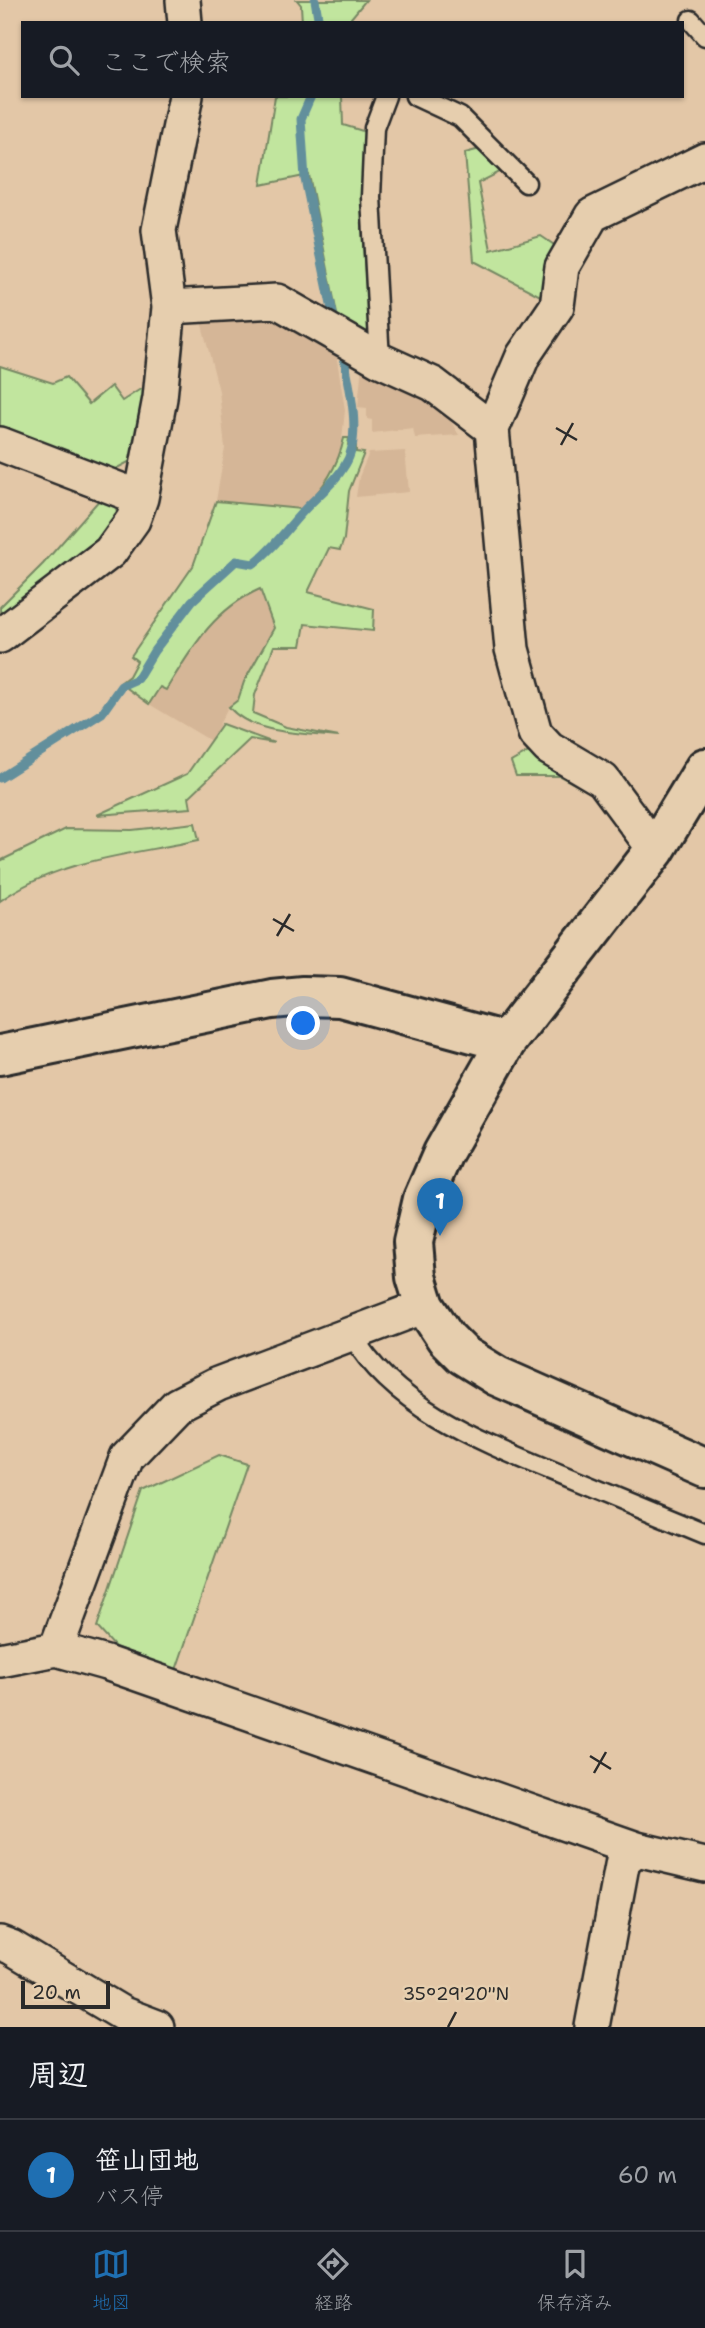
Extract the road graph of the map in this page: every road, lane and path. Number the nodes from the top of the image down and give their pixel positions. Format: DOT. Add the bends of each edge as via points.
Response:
graph roads {
  1 [pos="183,0"];
  2 [pos="691,20"];
  3 [pos="184,21"];
  4 [pos="705,36"];
  5 [pos="186,98"];
  6 [pos="385,98"];
  7 [pos="419,98"];
  8 [pos="705,160"];
  9 [pos="526,183"];
  10 [pos="169,307"];
  11 [pos="380,360"];
  12 [pos="492,429"];
  13 [pos="0,444"];
  14 [pos="141,498"];
  15 [pos="0,636"];
  16 [pos="705,768"];
  17 [pos="655,850"];
  18 [pos="506,1042"];
  19 [pos="0,1055"];
  20 [pos="425,1306"];
  21 [pos="352,1335"];
  22 [pos="705,1468"];
  23 [pos="705,1534"];
  24 [pos="56,1649"];
  25 [pos="0,1660"];
  26 [pos="637,1849"];
  27 [pos="705,1865"];
  28 [pos="0,1943"];
  29 [pos="157,2027"];
  30 [pos="592,2027"];
  1 -- 3 [label="street"];
  2 -- 4 [label="lane"];
  5 -- 10 [label="street" via="159,230"];
  6 -- 11 [label="lane" via="374,128 371,197"];
  7 -- 9 [label="lane" via="460,117"];
  8 -- 12 [label="street" via="592,215 562,267 558,306 523,356"];
  10 -- 11 [label="street" via="277,301"];
  10 -- 14 [label="street" via="160,398"];
  11 -- 12 [label="street" via="432,384"];
  12 -- 17 [label="street" via="512,649 535,733 549,748 603,780"];
  13 -- 14 [label="street"];
  14 -- 15 [label="street" via="133,520 110,552"];
  16 -- 17 [label="street"];
  17 -- 18 [label="street"];
  18 -- 19 [label="street" via="340,997 303,996"];
  18 -- 20 [label="street" via="470,1101 423,1199 413,1242 416,1277"];
  20 -- 21 [label="street"];
  20 -- 22 [label="street" via="446,1338 484,1369"];
  21 -- 23 [label="lane" via="363,1355 433,1413 491,1445"];
  21 -- 24 [label="street" via="218,1384 177,1405 127,1457"];
  24 -- 25 [label="street"];
  24 -- 26 [label="street"];
  26 -- 27 [label="street"];
  26 -- 30 [label="street" via="623,1860"];
  28 -- 29 [label="street" via="123,2014"];
}
